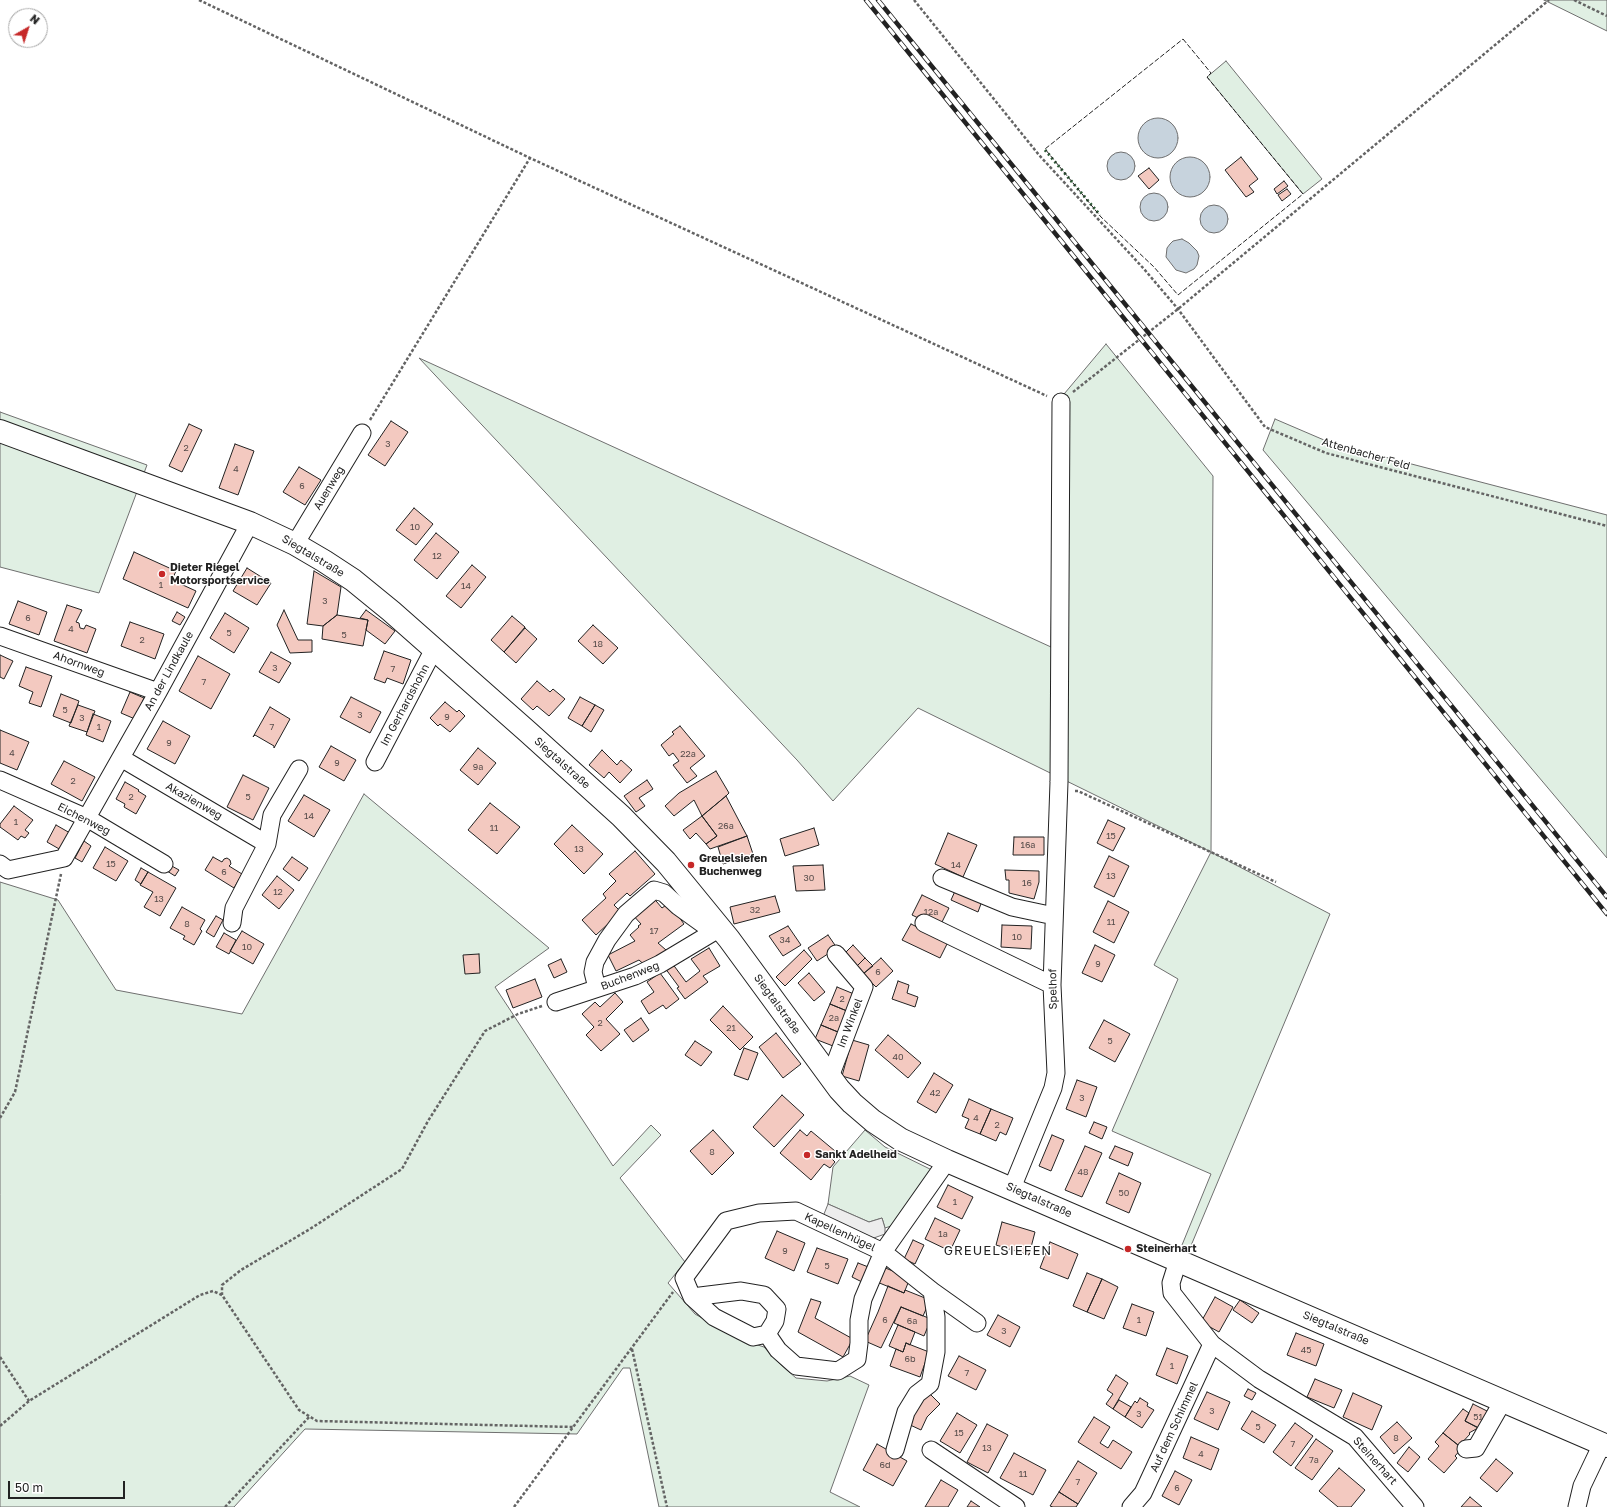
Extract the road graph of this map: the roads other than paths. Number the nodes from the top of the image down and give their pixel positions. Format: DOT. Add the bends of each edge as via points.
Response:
graph roads {
  1 [pos="1061,402"];
  2 [pos="0,431"];
  3 [pos="362,433"];
  4 [pos="250,522"];
  5 [pos="295,544"];
  6 [pos="0,636"];
  7 [pos="434,649"];
  8 [pos="158,692"];
  9 [pos="121,758"];
  10 [pos="374,762"];
  11 [pos="299,769"];
  12 [pos="0,780"];
  13 [pos="87,818"];
  14 [pos="267,844"];
  15 [pos="0,864"];
  16 [pos="164,864"];
  17 [pos="942,878"];
  18 [pos="1054,916"];
  19 [pos="232,923"];
  20 [pos="924,923"];
  21 [pos="717,930"];
  22 [pos="836,954"];
  23 [pos="1052,985"];
  24 [pos="597,988"];
  25 [pos="556,1002"];
  26 [pos="830,1077"];
  27 [pos="947,1161"];
  28 [pos="1012,1188"];
  29 [pos="883,1252"];
  30 [pos="1178,1261"];
  31 [pos="932,1291"];
  32 [pos="692,1297"];
  33 [pos="977,1323"];
  34 [pos="767,1334"];
  35 [pos="1212,1344"];
  36 [pos="1503,1401"];
  37 [pos="1605,1445"];
  38 [pos="1466,1449"];
  39 [pos="895,1450"];
  40 [pos="931,1450"];
  41 [pos="1412,1506"];
  42 [pos="1016,1507"];
  43 [pos="1131,1507"];
  44 [pos="1577,1507"];
  1 -- 18 [label="street, Spelhof" via="1059,787"];
  2 -- 4 [label="main road, Siegtalstraße"];
  3 -- 5 [label="street, Auenweg"];
  4 -- 5 [label="main road, Siegtalstraße"];
  4 -- 8 [label="street, An der Lindkaule"];
  5 -- 7 [label="main road, Siegtalstraße" via="353,580"];
  6 -- 8 [label="street, Ahornweg"];
  7 -- 10 [label="street, Im Gerhardshohn"];
  7 -- 21 [label="main road, Siegtalstraße" via="621,816 666,862"];
  8 -- 9 [label="street, An der Lindkaule"];
  9 -- 13 [label="street, An der Lindkaule"];
  9 -- 14 [label="street, Akazienweg"];
  11 -- 14 [label="street" via="272,815"];
  12 -- 13 [label="street, Eichenweg"];
  13 -- 15 [label="street, An der Lindkaule" via="64,858 8,870"];
  13 -- 16 [label="street, Eichenweg"];
  14 -- 19 [label="street" via="234,908"];
  17 -- 18 [label="street" via="1012,907"];
  18 -- 23 [label="street, Spelhof"];
  20 -- 23 [label="street"];
  21 -- 24 [label="street, Buchenweg" via="660,964 635,976"];
  21 -- 24 [label="street" via="678,906 664,893 654,890 626,914 607,940 595,962 593,972"];
  21 -- 26 [label="main road, Siegtalstraße"];
  22 -- 26 [label="street, Im Winkel" via="864,987"];
  23 -- 28 [label="street, Spelhof" via="1056,1073 1053,1088"];
  24 -- 25 [label="street, Buchenweg"];
  26 -- 27 [label="main road, Siegtalstraße" via="852,1103 873,1121 900,1139"];
  27 -- 28 [label="main road, Siegtalstraße"];
  27 -- 29 [label="street, Kapellenhügel"];
  28 -- 30 [label="main road, Siegtalstraße"];
  29 -- 31 [label="street, Kapellenhügel"];
  29 -- 32 [label="street, Kapellenhügel" via="796,1211 759,1213 726,1221 684,1278"];
  29 -- 34 [label="street" via="862,1299 857,1359 838,1371 796,1366 778,1350"];
  30 -- 35 [label="street, Steinerhart" via="1171,1283 1172,1293"];
  30 -- 36 [label="main road, Siegtalstraße"];
  31 -- 33 [label="street, Kapellenhügel"];
  31 -- 39 [label="street" via="936,1317 936,1352 930,1384 917,1394 906,1412"];
  32 -- 34 [label="street" via="714,1317 753,1337"];
  32 -- 34 [label="street" via="741,1291 764,1294 777,1309 775,1321"];
  35 -- 41 [label="street, Steinerhart" via="1259,1379 1355,1437"];
  35 -- 43 [label="street, Auf dem Schimmel" via="1143,1493"];
  36 -- 37 [label="main road, Siegtalstraße"];
  36 -- 38 [label="street" via="1476,1448"];
  37 -- 44 [label="street" via="1582,1486"];
  40 -- 42 [label="street"];
}
